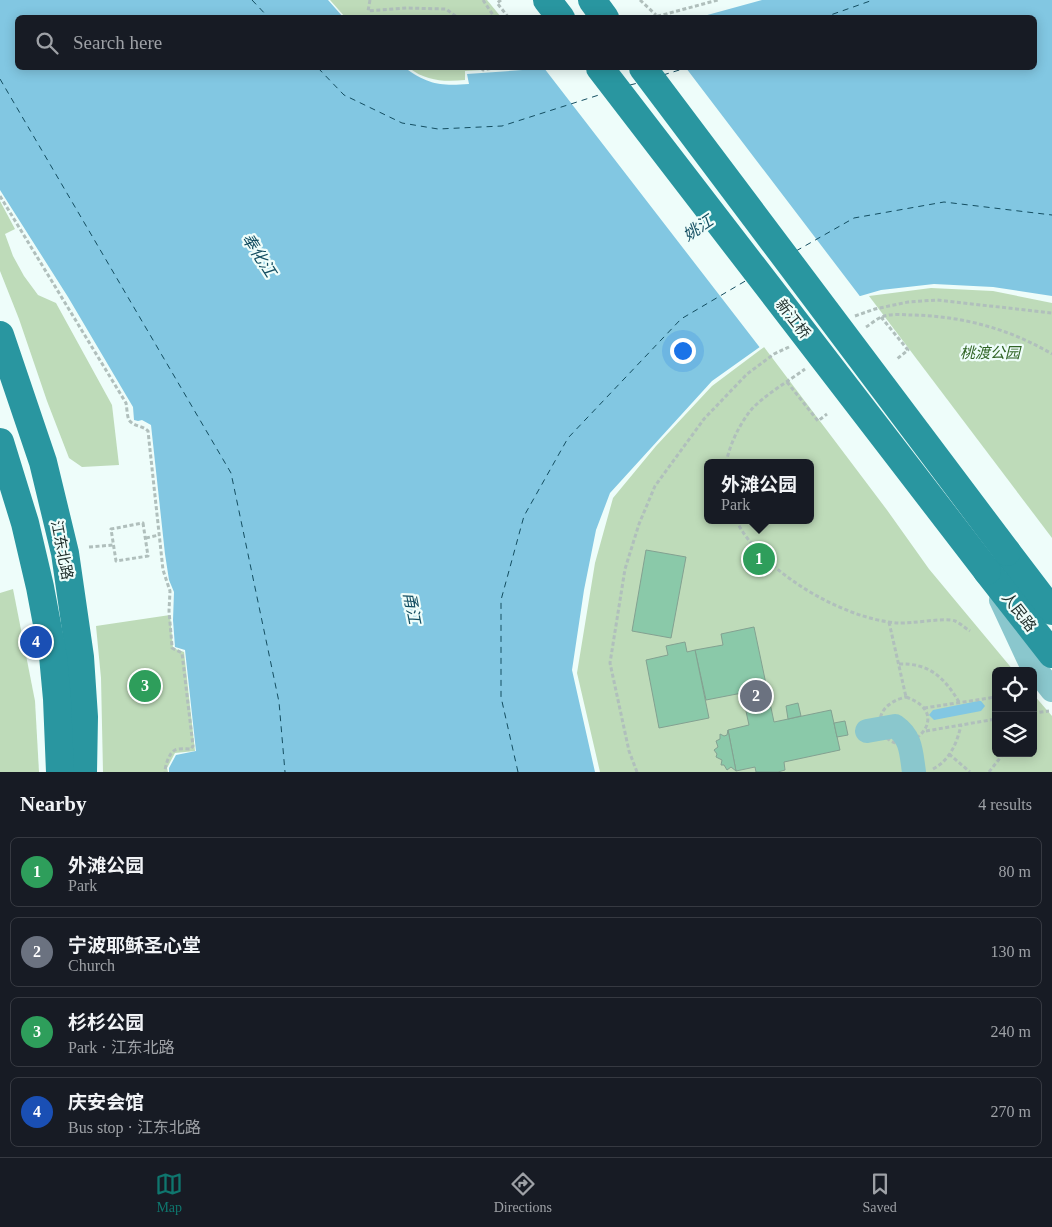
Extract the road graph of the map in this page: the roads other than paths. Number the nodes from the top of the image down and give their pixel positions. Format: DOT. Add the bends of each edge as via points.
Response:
graph roads {
  1 [pos="548,0"];
  2 [pos="560,15"];
  3 [pos="602,70"];
  4 [pos="644,70"];
  5 [pos="0,335"];
  6 [pos="0,442"];
  7 [pos="1010,555"];
  8 [pos="988,573"];
  9 [pos="1052,591"];
  10 [pos="1052,611"];
  11 [pos="1052,654"];
  12 [pos="1051,700"];
  13 [pos="867,730"];
  14 [pos="60,772"];
  15 [pos="83,772"];
  16 [pos="914,772"];
  1 -- 2 [label="main road"];
  3 -- 8 [label="main road, 新江桥, bridge"];
  4 -- 7 [label="main road, 新江桥, bridge"];
  5 -- 15 [label="main road, 江东北路" via="43,462 65,553 80,657"];
  6 -- 14 [label="main road, 江东北路" via="25,523 53,656"];
  7 -- 9 [label="street"];
  7 -- 10 [label="main road, 人民路"];
  8 -- 11 [label="main road, 人民路"];
  8 -- 12 [label="street"];
  13 -- 16 [label="street" via="895,726 904,732"];
}
